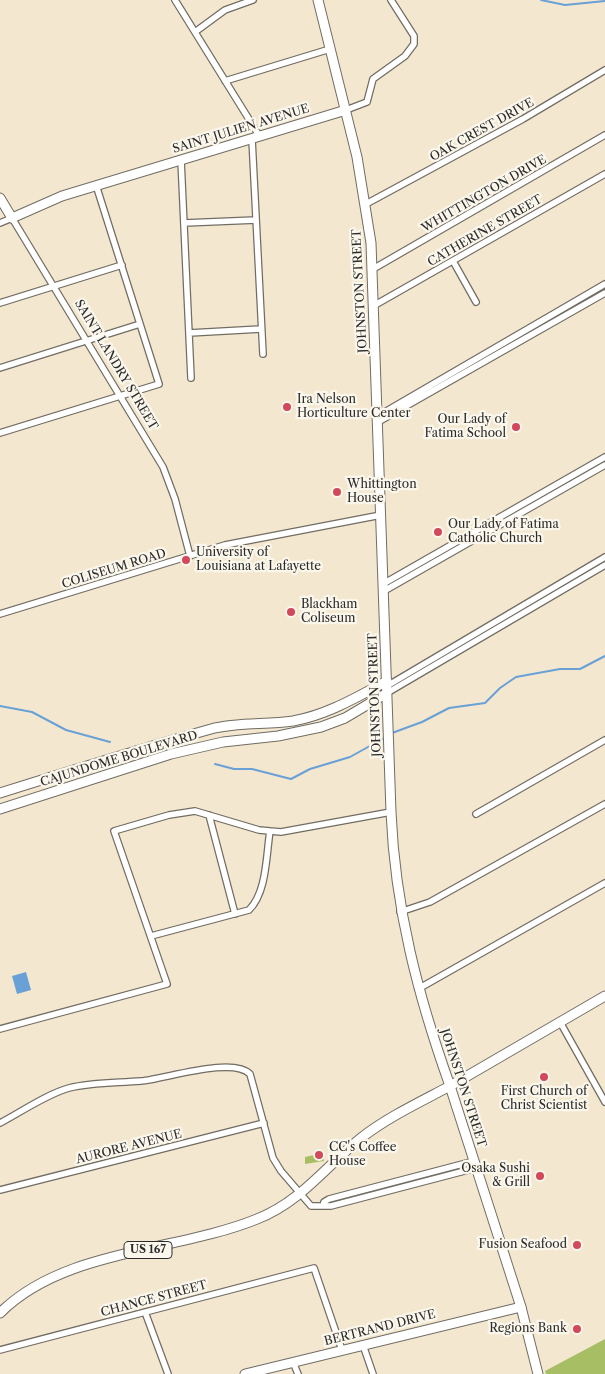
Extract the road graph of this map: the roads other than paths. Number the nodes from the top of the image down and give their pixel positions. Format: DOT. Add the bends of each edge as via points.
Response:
graph roads {
  1 [pos="175,0"];
  2 [pos="253,0"];
  3 [pos="318,0"];
  4 [pos="391,0"];
  5 [pos="195,32"];
  6 [pos="330,49"];
  7 [pos="605,70"];
  8 [pos="225,81"];
  9 [pos="346,110"];
  10 [pos="605,135"];
  11 [pos="256,138"];
  12 [pos="181,160"];
  13 [pos="605,174"];
  14 [pos="96,185"];
  15 [pos="0,198"];
  16 [pos="366,204"];
  17 [pos="12,218"];
  18 [pos="256,220"];
  19 [pos="0,223"];
  20 [pos="184,223"];
  21 [pos="453,261"];
  22 [pos="122,265"];
  23 [pos="373,269"];
  24 [pos="603,285"];
  25 [pos="53,286"];
  26 [pos="605,293"];
  27 [pos="476,302"];
  28 [pos="0,303"];
  29 [pos="375,306"];
  30 [pos="140,324"];
  31 [pos="261,329"];
  32 [pos="526,330"];
  33 [pos="189,333"];
  34 [pos="530,336"];
  35 [pos="86,341"];
  36 [pos="263,354"];
  37 [pos="0,368"];
  38 [pos="452,373"];
  39 [pos="191,378"];
  40 [pos="455,379"];
  41 [pos="120,396"];
  42 [pos="378,419"];
  43 [pos="0,433"];
  44 [pos="605,457"];
  45 [pos="605,465"];
  46 [pos="381,514"];
  47 [pos="190,556"];
  48 [pos="605,557"];
  49 [pos="605,565"];
  50 [pos="383,588"];
  51 [pos="0,614"];
  52 [pos="387,686"];
  53 [pos="184,737"];
  54 [pos="605,740"];
  55 [pos="187,750"];
  56 [pos="26,785"];
  57 [pos="0,793"];
  58 [pos="31,799"];
  59 [pos="605,804"];
  60 [pos="0,809"];
  61 [pos="391,812"];
  62 [pos="476,814"];
  63 [pos="209,815"];
  64 [pos="270,831"];
  65 [pos="605,883"];
  66 [pos="400,912"];
  67 [pos="235,914"];
  68 [pos="151,936"];
  69 [pos="418,989"];
  70 [pos="605,996"];
  71 [pos="560,1022"];
  72 [pos="0,1029"];
  73 [pos="450,1086"];
  74 [pos="605,1102"];
  75 [pos="0,1123"];
  76 [pos="264,1123"];
  77 [pos="475,1165"];
  78 [pos="374,1187"];
  79 [pos="0,1190"];
  80 [pos="376,1194"];
  81 [pos="300,1195"];
  82 [pos="323,1206"];
  83 [pos="520,1307"];
  84 [pos="145,1312"];
  85 [pos="0,1314"];
  86 [pos="362,1345"];
  87 [pos="0,1350"];
  88 [pos="342,1350"];
  89 [pos="293,1362"];
  90 [pos="168,1374"];
  91 [pos="245,1374"];
  92 [pos="298,1374"];
  93 [pos="373,1374"];
  94 [pos="538,1374"];
  1 -- 5 [label="street"];
  2 -- 5 [label="street" via="225,10"];
  3 -- 6 [label="main road, JOHNSTON STREET"];
  4 -- 9 [label="street, SAINT JULIEN AVENUE" via="414,36 414,44 405,56 373,79 367,102"];
  5 -- 8 [label="street"];
  6 -- 8 [label="street"];
  6 -- 9 [label="main road, JOHNSTON STREET"];
  7 -- 16 [label="street, OAK CREST DRIVE" via="515,124"];
  8 -- 11 [label="street"];
  9 -- 11 [label="main road, SAINT JULIEN AVENUE"];
  9 -- 16 [label="main road, JOHNSTON STREET"];
  10 -- 23 [label="street, WHITTINGTON DRIVE"];
  11 -- 12 [label="main road, SAINT JULIEN AVENUE"];
  11 -- 18 [label="street"];
  12 -- 14 [label="main road, SAINT JULIEN AVENUE"];
  12 -- 20 [label="street"];
  13 -- 21 [label="street, CATHERINE STREET"];
  14 -- 17 [label="main road, SAINT JULIEN AVENUE"];
  14 -- 22 [label="street"];
  15 -- 17 [label="main road, SAINT LANDRY STREET"];
  16 -- 23 [label="main road, JOHNSTON STREET"];
  17 -- 19 [label="street, SAINT JULIEN AVENUE"];
  17 -- 25 [label="street, SAINT LANDRY STREET"];
  18 -- 20 [label="street"];
  18 -- 31 [label="street"];
  20 -- 33 [label="street"];
  21 -- 27 [label="street"];
  21 -- 29 [label="street, CATHERINE STREET"];
  22 -- 25 [label="street"];
  22 -- 30 [label="street"];
  23 -- 29 [label="main road, JOHNSTON STREET"];
  24 -- 26 [label="street"];
  24 -- 32 [label="street"];
  25 -- 28 [label="street"];
  25 -- 35 [label="street, SAINT LANDRY STREET"];
  26 -- 34 [label="street"];
  29 -- 42 [label="main road, JOHNSTON STREET"];
  30 -- 35 [label="street"];
  30 -- 41 [label="street" via="159,384"];
  31 -- 33 [label="street"];
  31 -- 36 [label="street"];
  32 -- 34 [label="street"];
  32 -- 38 [label="street"];
  33 -- 39 [label="street"];
  34 -- 40 [label="street"];
  35 -- 37 [label="street"];
  35 -- 41 [label="street, SAINT LANDRY STREET"];
  38 -- 40 [label="street"];
  38 -- 42 [label="street"];
  40 -- 42 [label="street"];
  41 -- 43 [label="street"];
  41 -- 47 [label="street, SAINT LANDRY STREET" via="163,467"];
  42 -- 46 [label="main road, JOHNSTON STREET"];
  44 -- 50 [label="street"];
  45 -- 50 [label="street"];
  46 -- 47 [label="street, COLISEUM ROAD" via="246,540"];
  46 -- 50 [label="main road, JOHNSTON STREET"];
  47 -- 51 [label="street, COLISEUM ROAD"];
  48 -- 52 [label="street"];
  49 -- 52 [label="street"];
  50 -- 52 [label="main road, JOHNSTON STREET"];
  52 -- 53 [label="main road, CAJUNDOME BOULEVARD" via="312,716 285,722 236,724"];
  52 -- 55 [label="main road, CAJUNDOME BOULEVARD" via="345,718 315,729"];
  52 -- 61 [label="main road, JOHNSTON STREET"];
  53 -- 55 [label="main road"];
  53 -- 56 [label="main road, CAJUNDOME BOULEVARD"];
  54 -- 62 [label="street"];
  55 -- 58 [label="main road, CAJUNDOME BOULEVARD"];
  56 -- 57 [label="main road, CAJUNDOME BOULEVARD"];
  56 -- 58 [label="main road"];
  58 -- 60 [label="main road, CAJUNDOME BOULEVARD"];
  59 -- 66 [label="street" via="430,902"];
  61 -- 64 [label="street" via="293,831"];
  61 -- 66 [label="main road, JOHNSTON STREET"];
  63 -- 64 [label="street"];
  63 -- 67 [label="street"];
  63 -- 68 [label="street" via="186,812 114,831"];
  64 -- 67 [label="street" via="261,890 249,910"];
  65 -- 69 [label="street"];
  66 -- 69 [label="main road, JOHNSTON STREET"];
  67 -- 68 [label="street"];
  68 -- 72 [label="street" via="167,984"];
  69 -- 73 [label="main road, JOHNSTON STREET"];
  70 -- 71 [label="main road"];
  71 -- 73 [label="main road"];
  71 -- 74 [label="street"];
  73 -- 77 [label="main road, JOHNSTON STREET"];
  73 -- 81 [label="main road, US 167" via="362,1138"];
  75 -- 76 [label="street" via="68,1088 143,1081 210,1068 246,1070 250,1074"];
  76 -- 79 [label="street, AURORE AVENUE"];
  76 -- 81 [label="street" via="275,1163"];
  77 -- 78 [label="street"];
  77 -- 80 [label="street"];
  77 -- 83 [label="main road, JOHNSTON STREET"];
  78 -- 80 [label="street"];
  78 -- 82 [label="street" via="329,1199"];
  80 -- 82 [label="street"];
  81 -- 82 [label="street" via="311,1206"];
  81 -- 85 [label="main road, US 167" via="267,1215 240,1226 59,1275 33,1287"];
  83 -- 86 [label="main road, BERTRAND DRIVE"];
  83 -- 94 [label="main road, JOHNSTON STREET"];
  84 -- 87 [label="street, CHANCE STREET"];
  84 -- 88 [label="street, CHANCE STREET" via="314,1268"];
  84 -- 90 [label="street"];
  86 -- 88 [label="main road, BERTRAND DRIVE"];
  86 -- 93 [label="street"];
  88 -- 89 [label="main road, BERTRAND DRIVE"];
  89 -- 91 [label="main road, BERTRAND DRIVE"];
  89 -- 92 [label="street"];
}
